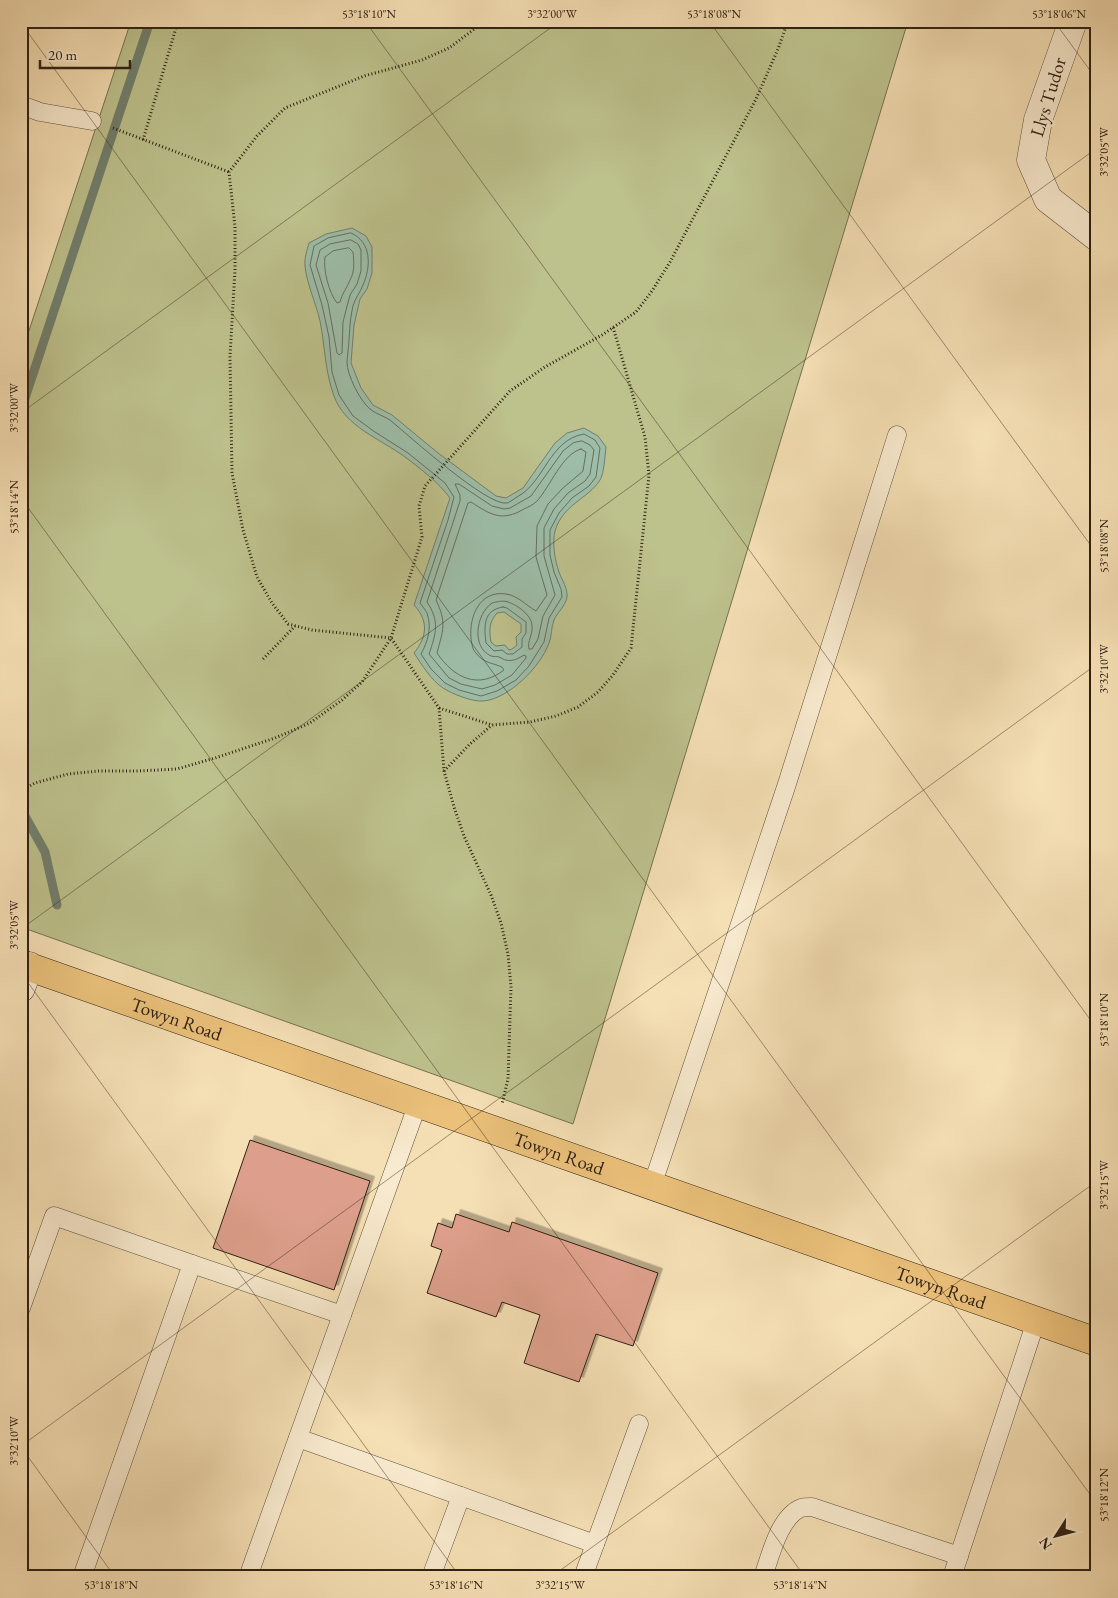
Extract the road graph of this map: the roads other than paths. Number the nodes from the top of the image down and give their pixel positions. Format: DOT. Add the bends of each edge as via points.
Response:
graph roads {
  1 [pos="1073,21"];
  2 [pos="21,105"];
  3 [pos="92,121"];
  4 [pos="1097,236"];
  5 [pos="897,435"];
  6 [pos="24,973"];
  7 [pos="418,1103"];
  8 [pos="652,1186"];
  9 [pos="192,1264"];
  10 [pos="21,1308"];
  11 [pos="342,1315"];
  12 [pos="1036,1321"];
  13 [pos="1097,1342"];
  14 [pos="639,1424"];
  15 [pos="298,1438"];
  16 [pos="461,1496"];
  17 [pos="595,1544"];
  18 [pos="959,1556"];
  19 [pos="82,1577"];
  20 [pos="248,1577"];
  21 [pos="431,1577"];
  22 [pos="583,1577"];
  23 [pos="763,1577"];
  24 [pos="952,1577"];
  1 -- 4 [label="street, Llys Tudor" via="1038,120 1031,160 1048,199"];
  2 -- 3 [label="lane" via="40,112"];
  5 -- 8 [label="lane" via="786,787"];
  6 -- 7 [label="main road, Towyn Road"];
  7 -- 8 [label="main road, Towyn Road"];
  7 -- 11 [label="lane"];
  8 -- 12 [label="main road, Towyn Road"];
  9 -- 10 [label="lane" via="54,1216"];
  9 -- 11 [label="lane"];
  9 -- 19 [label="lane"];
  11 -- 15 [label="lane"];
  12 -- 13 [label="main road, Towyn Road"];
  12 -- 18 [label="lane"];
  14 -- 17 [label="lane"];
  15 -- 16 [label="lane"];
  15 -- 20 [label="lane"];
  16 -- 17 [label="lane"];
  16 -- 21 [label="lane"];
  17 -- 22 [label="lane"];
  18 -- 23 [label="lane" via="812,1507 800,1508 779,1531"];
  18 -- 24 [label="lane"];
}
